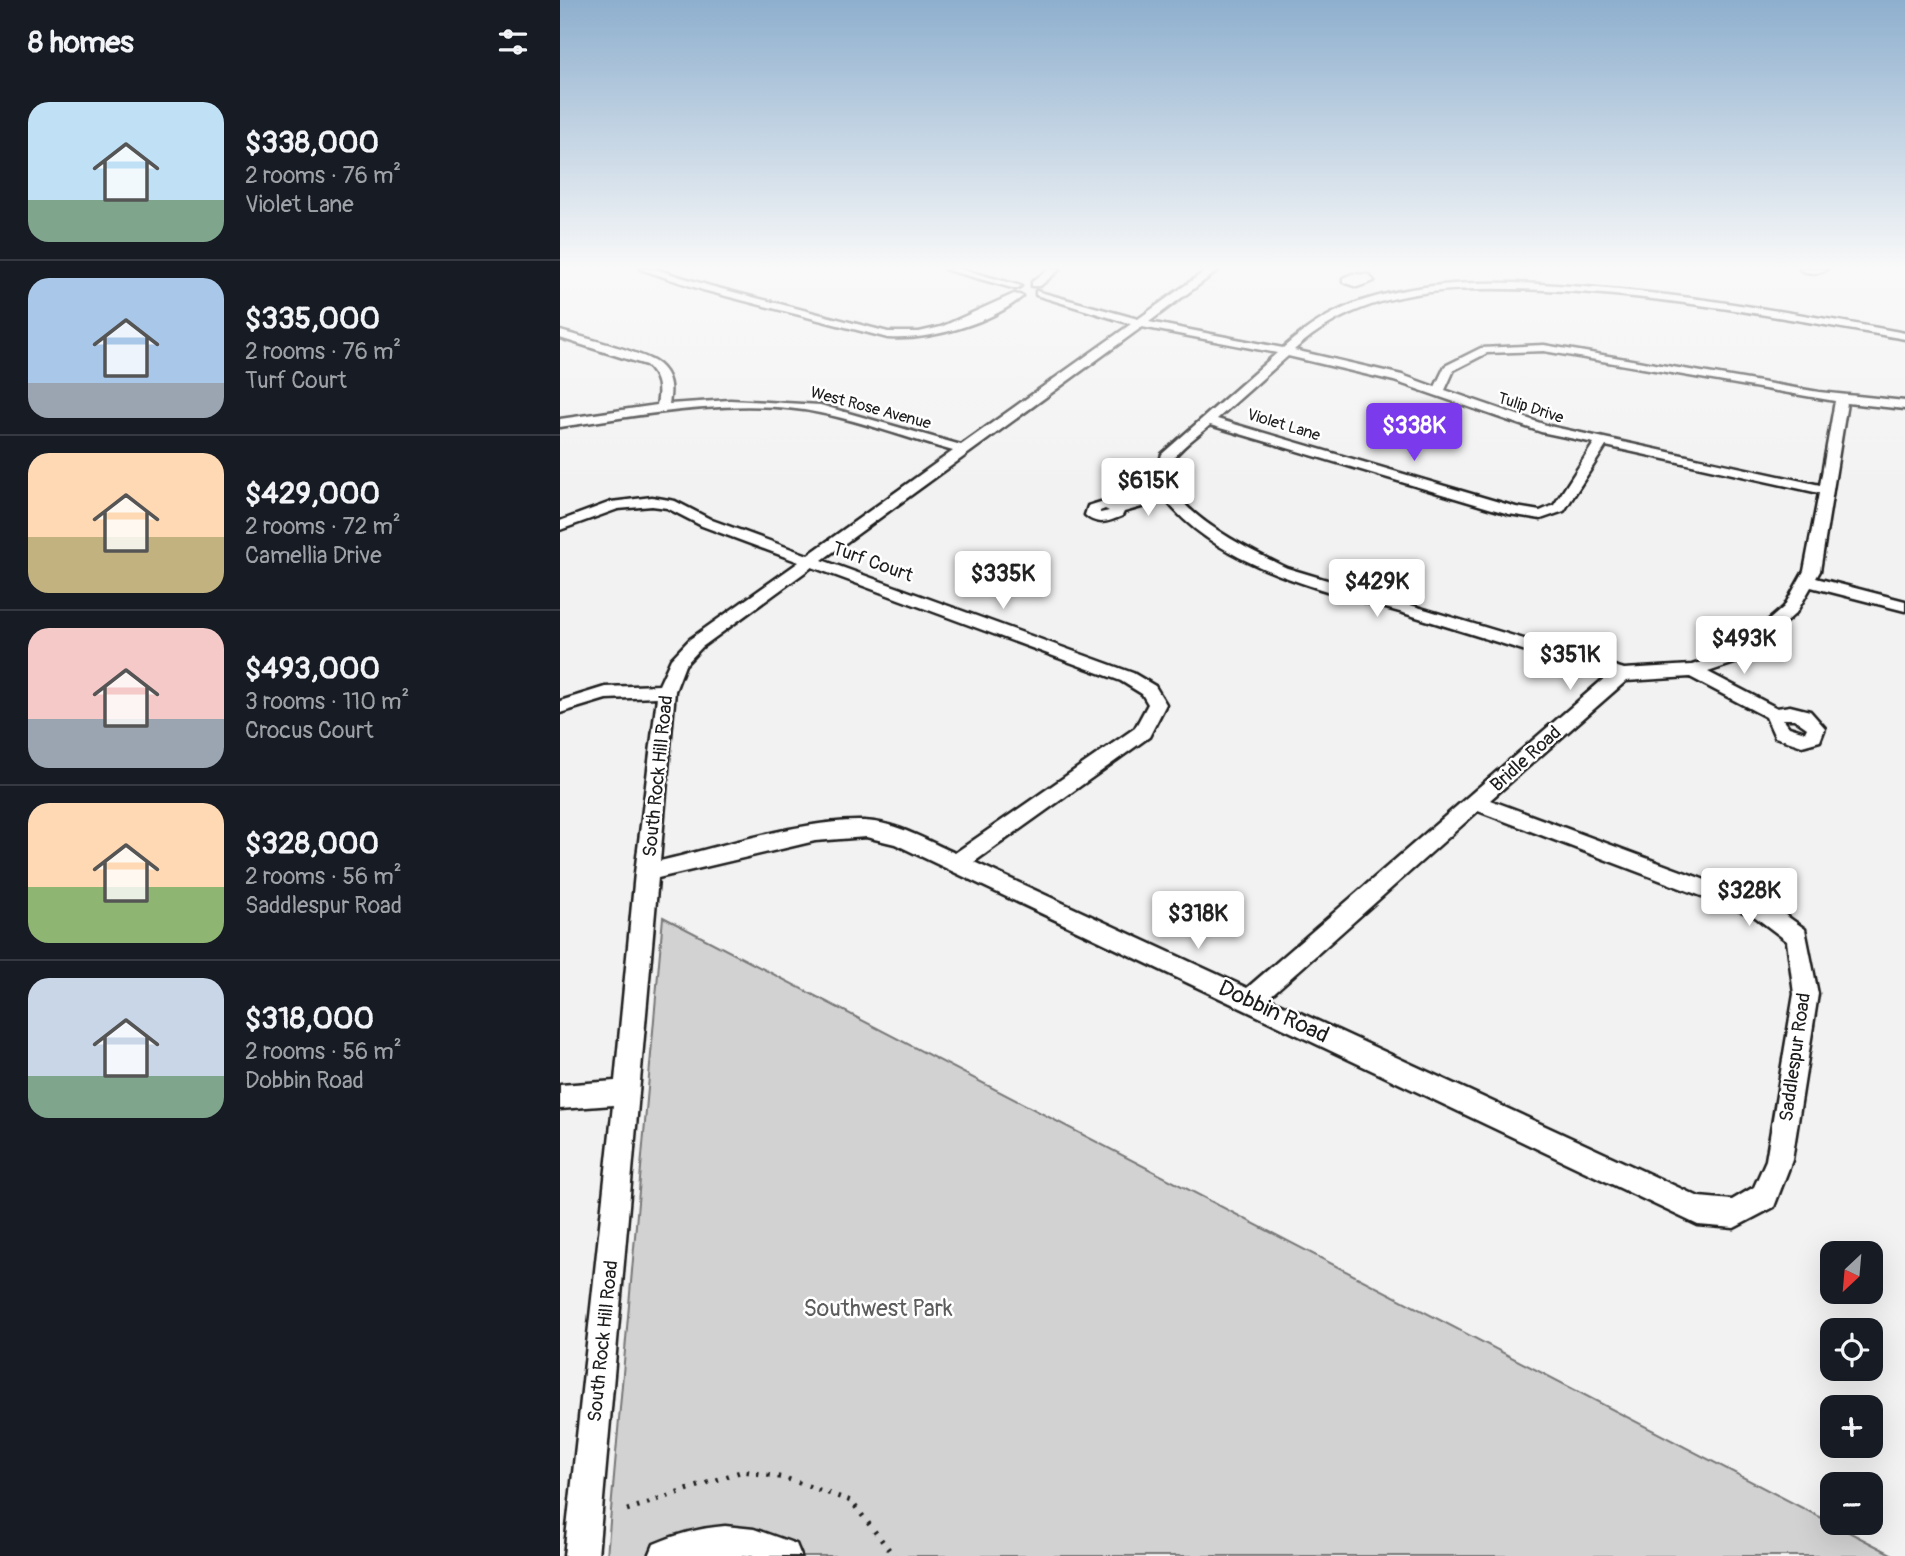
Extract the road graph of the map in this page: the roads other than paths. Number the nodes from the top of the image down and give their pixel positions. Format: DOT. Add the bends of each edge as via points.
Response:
graph roads {
  1 [pos="584,342"];
  2 [pos="896,342"];
  3 [pos="926,342"];
  4 [pos="1113,342"];
  5 [pos="1230,342"];
  6 [pos="1296,342"];
  7 [pos="1283,351"];
  8 [pos="1438,392"];
  9 [pos="1842,400"];
  10 [pos="1905,405"];
  11 [pos="662,408"];
  12 [pos="1207,420"];
  13 [pos="560,423"];
  14 [pos="1601,443"];
  15 [pos="963,450"];
  16 [pos="1826,490"];
  17 [pos="1169,495"];
  18 [pos="1117,509"];
  19 [pos="560,526"];
  20 [pos="808,559"];
  21 [pos="1807,581"];
  22 [pos="1905,606"];
  23 [pos="1693,671"];
  24 [pos="1623,675"];
  25 [pos="666,691"];
  26 [pos="560,706"];
  27 [pos="1776,715"];
  28 [pos="1476,802"];
  29 [pos="957,863"];
  30 [pos="646,873"];
  31 [pos="1250,1000"];
  32 [pos="627,1092"];
  33 [pos="560,1097"];
  34 [pos="1734,1214"];
  35 [pos="581,1556"];
  36 [pos="666,1556"];
  37 [pos="784,1556"];
  1 -- 11 [label="street" via="650,363 661,371 667,390"];
  2 -- 3 [label="street"];
  4 -- 15 [label="street, South Rock Hill Road"];
  5 -- 7 [label="street, Tulip Drive"];
  6 -- 7 [label="street"];
  7 -- 8 [label="street, Tulip Drive"];
  7 -- 12 [label="street"];
  8 -- 9 [label="street" via="1450,368 1485,350 1544,348"];
  8 -- 14 [label="street, Tulip Drive"];
  9 -- 10 [label="street"];
  9 -- 16 [label="street"];
  11 -- 13 [label="street, West Rose Avenue"];
  11 -- 15 [label="street, West Rose Avenue" via="800,406"];
  12 -- 14 [label="street, Violet Lane" via="1514,511 1541,515 1563,505"];
  12 -- 17 [label="street" via="1167,457 1163,480"];
  14 -- 16 [label="street, Tulip Drive"];
  15 -- 20 [label="street, South Rock Hill Road"];
  16 -- 21 [label="street"];
  17 -- 18 [label="street"];
  17 -- 24 [label="street" via="1187,515 1239,551 1282,571"];
  19 -- 20 [label="street, Turf Court" via="626,502 649,500 689,510 707,523"];
  20 -- 25 [label="street, South Rock Hill Road" via="696,643 677,663"];
  20 -- 29 [label="street, Turf Court" via="1127,677 1149,690 1157,704 1142,732"];
  21 -- 22 [label="street"];
  21 -- 23 [label="street" via="1790,610 1738,656"];
  23 -- 24 [label="street"];
  23 -- 27 [label="street"];
  24 -- 28 [label="street, Bridle Road"];
  25 -- 26 [label="street" via="605,693"];
  25 -- 30 [label="street, South Rock Hill Road"];
  28 -- 31 [label="street, Bridle Road"];
  28 -- 34 [label="street, Saddlespur Road" via="1762,910 1797,936 1806,994 1779,1160 1764,1197"];
  29 -- 30 [label="street, Dobbin Road" via="900,837 866,828 815,833"];
  29 -- 31 [label="street, Dobbin Road"];
  30 -- 32 [label="street, South Rock Hill Road"];
  31 -- 34 [label="street, Dobbin Road" via="1698,1211"];
  32 -- 33 [label="street"];
  32 -- 35 [label="street, South Rock Hill Road"];
  36 -- 37 [label="street" via="731,1541"];
}
